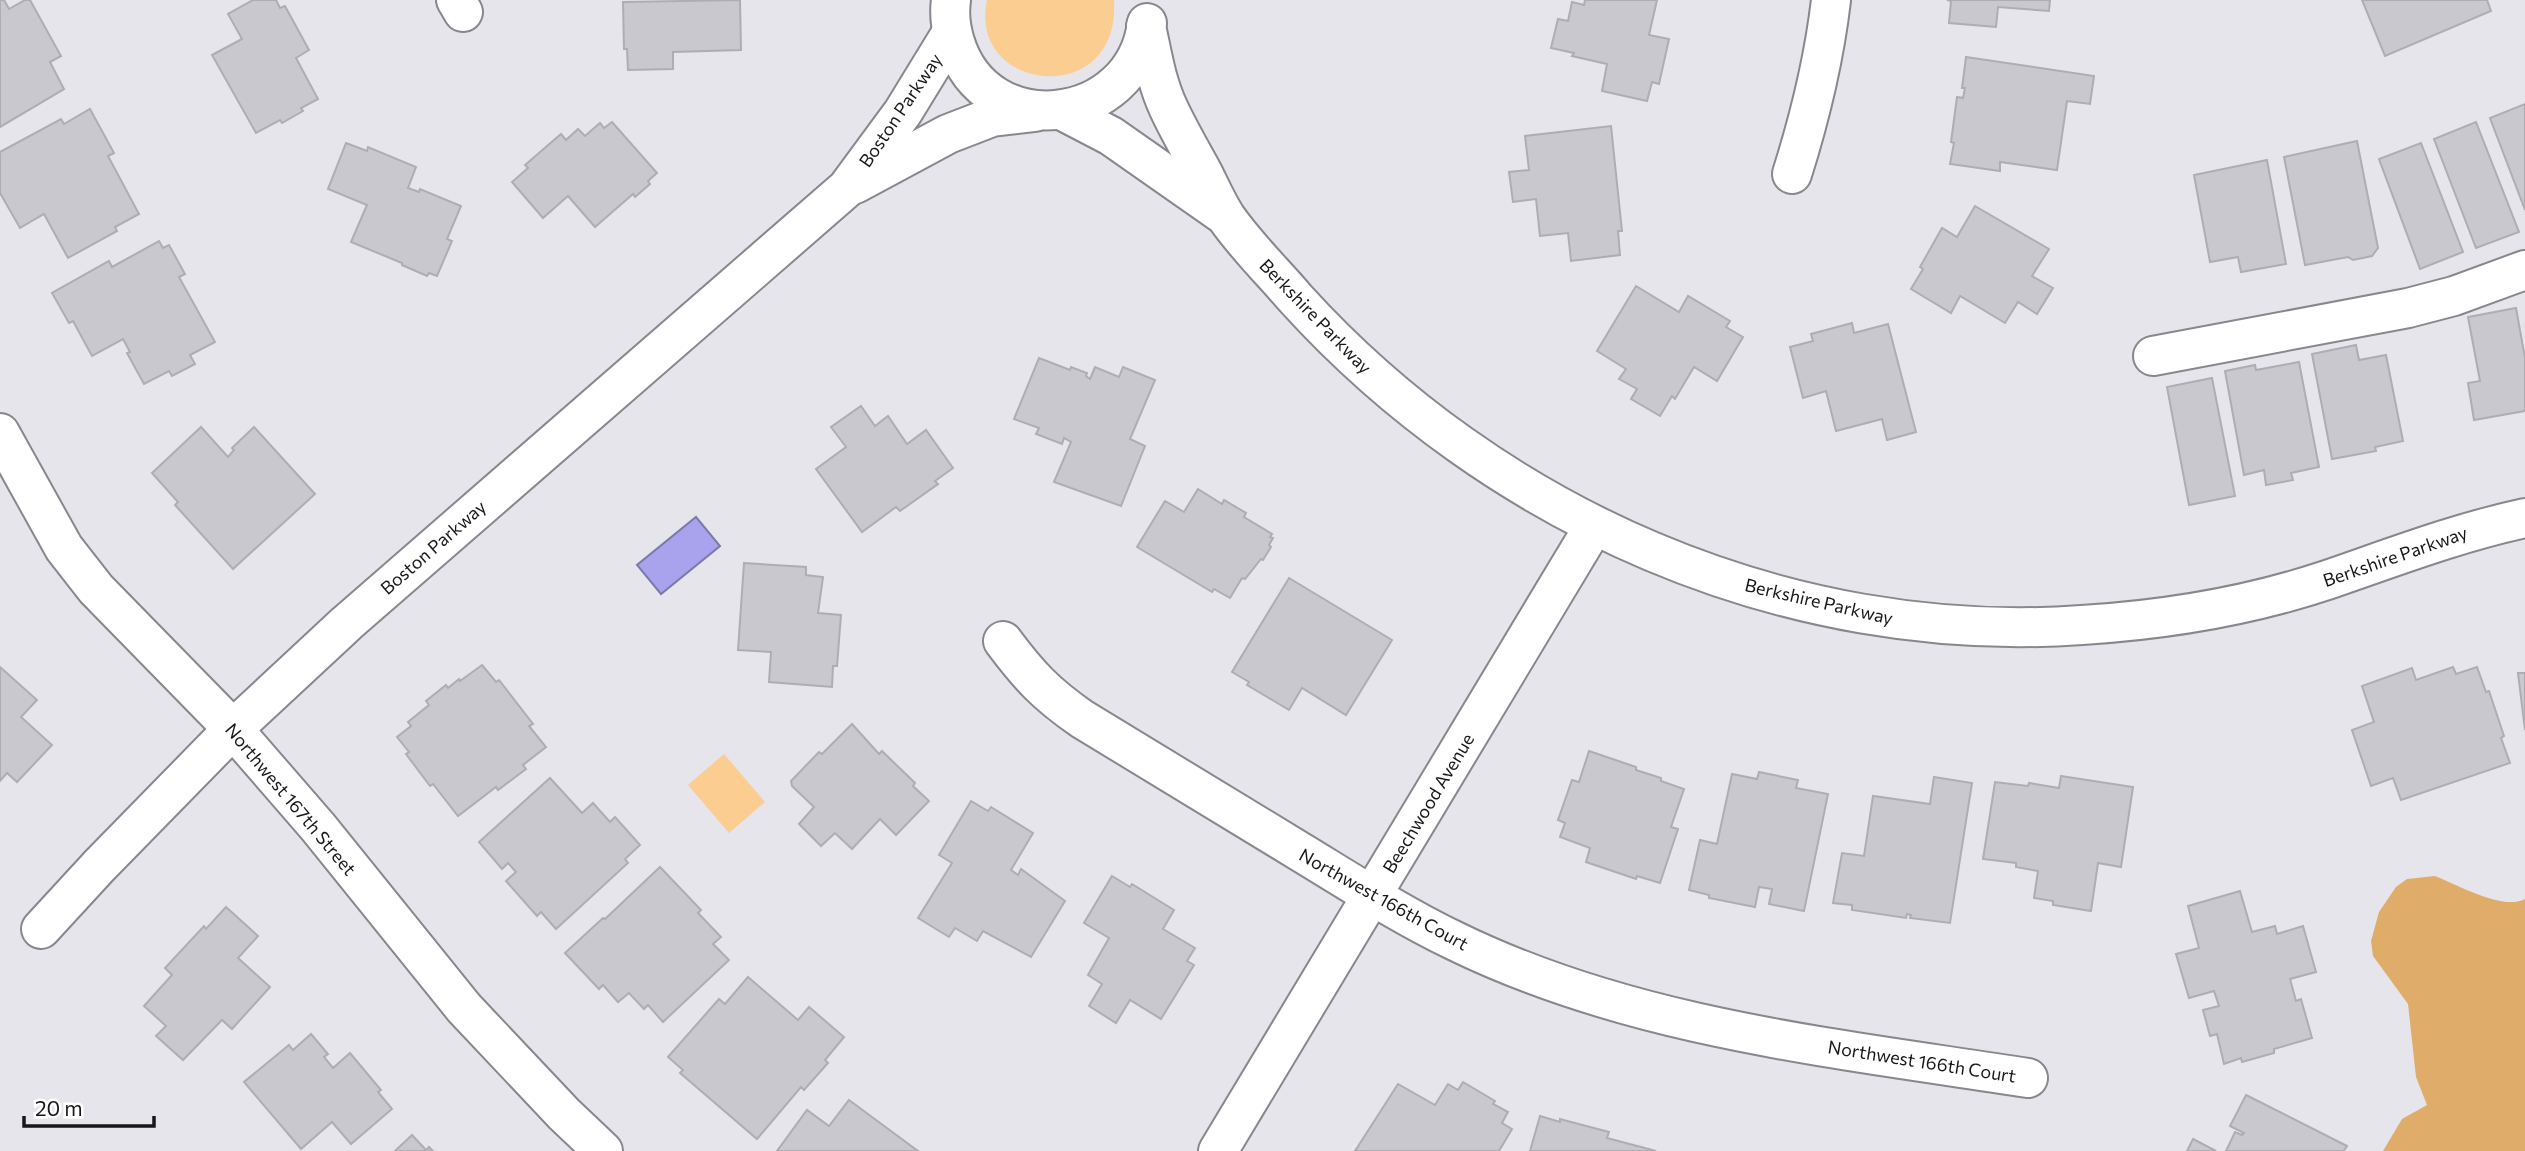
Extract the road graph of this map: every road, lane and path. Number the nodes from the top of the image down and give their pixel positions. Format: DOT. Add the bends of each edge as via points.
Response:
graph roads {
  1 [pos="1831,0"];
  2 [pos="1147,7"];
  3 [pos="952,16"];
  4 [pos="1051,111"];
  5 [pos="1792,174"];
  6 [pos="847,188"];
  7 [pos="1226,216"];
  8 [pos="2525,270"];
  9 [pos="2153,356"];
  10 [pos="0,433"];
  11 [pos="2525,518"];
  12 [pos="1594,526"];
  13 [pos="1003,640"];
  14 [pos="233,729"];
  15 [pos="1372,896"];
  16 [pos="41,929"];
  17 [pos="2028,1078"];
  18 [pos="603,1151"];
  19 [pos="1218,1151"];
  1 -- 5 [label="street" via="1810,117"];
  2 -- 4 [label="street, Boston Parkway" via="1140,50 1110,91 1088,103"];
  2 -- 7 [label="street, Berkshire Parkway" via="1154,66 1167,105"];
  3 -- 4 [label="street, Berkshire Parkway" via="959,56 973,77 991,94 1014,105"];
  3 -- 6 [label="street, Boston Parkway" via="903,111"];
  4 -- 6 [label="street, Boston Parkway" via="992,117 948,134"];
  4 -- 7 [label="street, Berkshire Parkway" via="1111,136"];
  6 -- 14 [label="street, Boston Parkway" via="347,622"];
  7 -- 12 [label="street, Berkshire Parkway" via="1322,327 1385,387 1520,486"];
  8 -- 9 [label="street" via="2408,308"];
  10 -- 14 [label="street, Northwest 167th Street" via="64,548 96,589"];
  11 -- 12 [label="street, Berkshire Parkway" via="2475,529 2247,602 2165,617 1996,627 1910,621 1745,586"];
  12 -- 15 [label="street, Beechwood Avenue"];
  13 -- 15 [label="street, Northwest 166th Court" via="1054,700"];
  14 -- 16 [label="street, Boston Parkway"];
  14 -- 18 [label="street, Northwest 167th Street" via="464,1008"];
  15 -- 17 [label="street, Northwest 166th Court" via="1455,941 1530,973 1612,1000 1781,1040"];
  15 -- 19 [label="street, Beechwood Avenue"];
}
